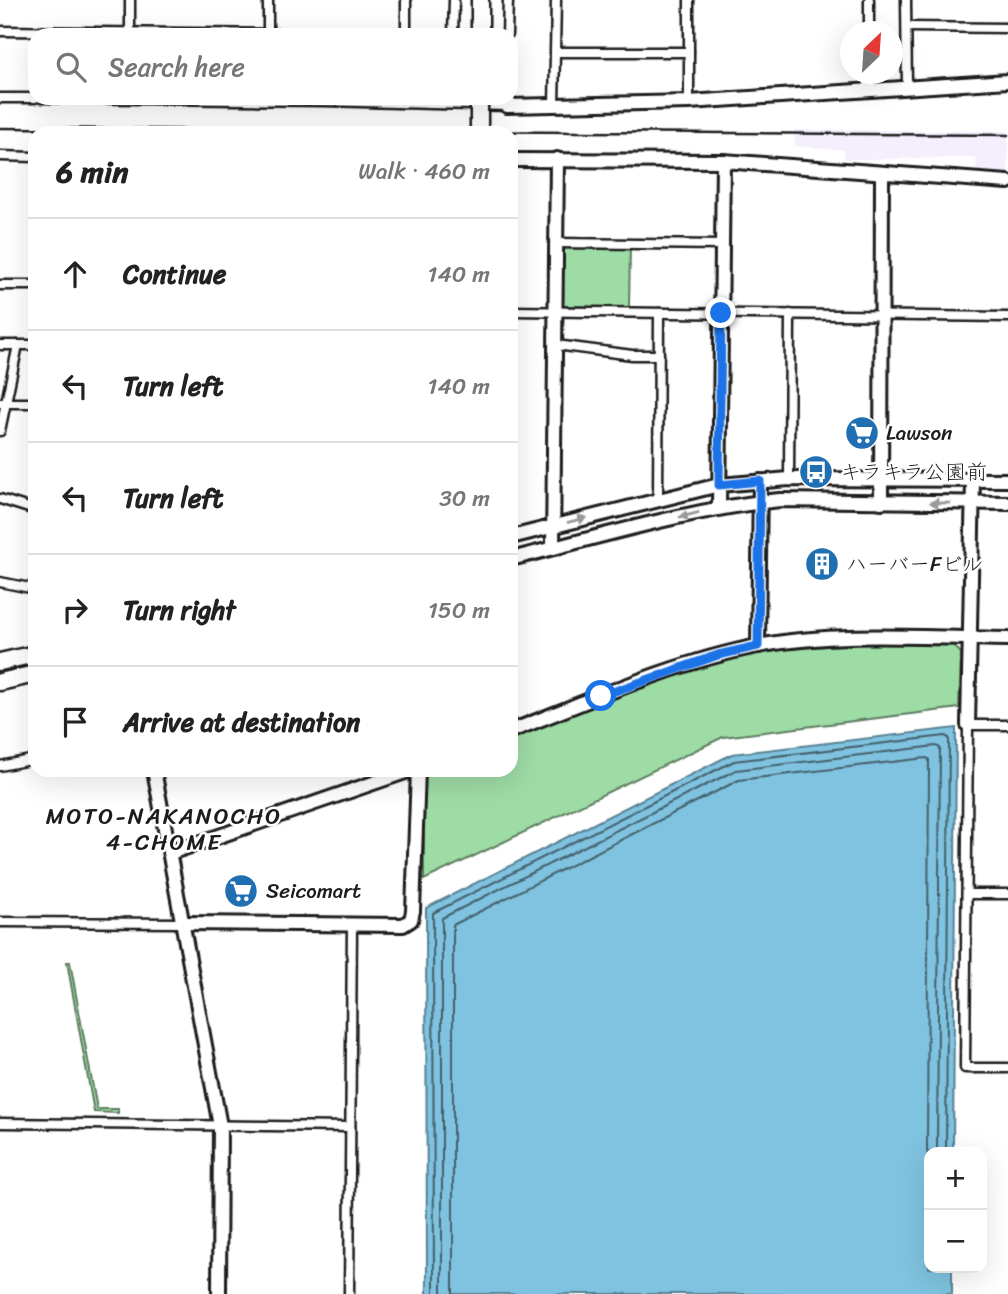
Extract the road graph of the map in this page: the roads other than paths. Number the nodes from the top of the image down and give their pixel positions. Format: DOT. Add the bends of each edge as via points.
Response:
graph roads {
  1 [pos="130,0"];
  2 [pos="268,0"];
  3 [pos="406,0"];
  4 [pos="454,0"];
  5 [pos="508,0"];
  6 [pos="556,0"];
  7 [pos="689,0"];
  8 [pos="869,0"];
  9 [pos="906,0"];
  10 [pos="481,5"];
  11 [pos="869,21"];
  12 [pos="907,27"];
  13 [pos="130,28"];
  14 [pos="268,28"];
  15 [pos="406,28"];
  16 [pos="453,28"];
  17 [pos="480,28"];
  18 [pos="507,28"];
  19 [pos="1008,28"];
  20 [pos="0,32"];
  21 [pos="28,32"];
  22 [pos="555,52"];
  23 [pos="689,52"];
  24 [pos="1008,81"];
  25 [pos="868,84"];
  26 [pos="907,89"];
  27 [pos="868,90"];
  28 [pos="0,98"];
  29 [pos="28,98"];
  30 [pos="689,102"];
  31 [pos="518,103"];
  32 [pos="479,105"];
  33 [pos="554,106"];
  34 [pos="479,126"];
  35 [pos="0,156"];
  36 [pos="28,157"];
  37 [pos="557,159"];
  38 [pos="518,160"];
  39 [pos="723,161"];
  40 [pos="882,173"];
  41 [pos="1008,182"];
  42 [pos="557,243"];
  43 [pos="722,244"];
  44 [pos="0,285"];
  45 [pos="28,285"];
  46 [pos="518,311"];
  47 [pos="556,312"];
  48 [pos="659,313"];
  49 [pos="721,313"];
  50 [pos="790,314"];
  51 [pos="881,315"];
  52 [pos="1008,317"];
  53 [pos="0,345"];
  54 [pos="18,345"];
  55 [pos="28,345"];
  56 [pos="556,345"];
  57 [pos="659,355"];
  58 [pos="3,403"];
  59 [pos="28,403"];
  60 [pos="0,431"];
  61 [pos="789,479"];
  62 [pos="973,480"];
  63 [pos="1008,480"];
  64 [pos="760,481"];
  65 [pos="881,481"];
  66 [pos="719,485"];
  67 [pos="0,499"];
  68 [pos="658,500"];
  69 [pos="760,502"];
  70 [pos="881,502"];
  71 [pos="972,503"];
  72 [pos="1008,503"];
  73 [pos="719,507"];
  74 [pos="28,508"];
  75 [pos="554,526"];
  76 [pos="518,535"];
  77 [pos="553,548"];
  78 [pos="518,557"];
  79 [pos="0,582"];
  80 [pos="28,588"];
  81 [pos="970,639"];
  82 [pos="1008,639"];
  83 [pos="758,646"];
  84 [pos="28,656"];
  85 [pos="0,662"];
  86 [pos="28,676"];
  87 [pos="0,682"];
  88 [pos="968,725"];
  89 [pos="1008,725"];
  90 [pos="518,728"];
  91 [pos="28,760"];
  92 [pos="0,766"];
  93 [pos="155,777"];
  94 [pos="391,777"];
  95 [pos="418,777"];
  96 [pos="170,853"];
  97 [pos="967,894"];
  98 [pos="1008,894"];
  99 [pos="0,922"];
  100 [pos="183,923"];
  101 [pos="352,925"];
  102 [pos="1008,1068"];
  103 [pos="0,1123"];
  104 [pos="220,1126"];
  105 [pos="350,1127"];
  106 [pos="219,1294"];
  107 [pos="349,1294"];
  1 -- 13 [label="street"];
  2 -- 14 [label="street"];
  3 -- 15 [label="street"];
  4 -- 16 [label="street"];
  5 -- 18 [label="street"];
  6 -- 22 [label="street"];
  7 -- 23 [label="street"];
  8 -- 11 [label="street"];
  9 -- 12 [label="street"];
  10 -- 17 [label="highway"];
  12 -- 19 [label="street"];
  12 -- 26 [label="street"];
  20 -- 21 [label="street"];
  22 -- 23 [label="street"];
  22 -- 33 [label="street"];
  23 -- 30 [label="street"];
  24 -- 26 [label="street"];
  25 -- 27 [label="street"];
  26 -- 27 [label="street"];
  27 -- 30 [label="street"];
  28 -- 29 [label="street"];
  30 -- 33 [label="street"];
  31 -- 33 [label="street"];
  32 -- 34 [label="highway, bridge"];
  35 -- 36 [label="street"];
  37 -- 38 [label="street"];
  37 -- 39 [label="street"];
  37 -- 42 [label="street"];
  39 -- 40 [label="street"];
  39 -- 43 [label="street"];
  40 -- 41 [label="street"];
  40 -- 51 [label="street"];
  42 -- 43 [label="street"];
  42 -- 47 [label="street"];
  43 -- 49 [label="street"];
  44 -- 45 [label="street"];
  46 -- 47 [label="street"];
  47 -- 48 [label="street"];
  47 -- 56 [label="street"];
  48 -- 49 [label="street"];
  48 -- 57 [label="street"];
  49 -- 50 [label="street"];
  49 -- 66 [label="street"];
  50 -- 51 [label="street"];
  50 -- 61 [label="street"];
  51 -- 52 [label="street"];
  51 -- 65 [label="street"];
  53 -- 54 [label="street"];
  54 -- 55 [label="street"];
  54 -- 58 [label="street"];
  56 -- 57 [label="street"];
  56 -- 75 [label="street"];
  57 -- 68 [label="street"];
  58 -- 59 [label="street"];
  58 -- 60 [label="street"];
  61 -- 64 [label="street"];
  61 -- 65 [label="street"];
  62 -- 63 [label="street"];
  62 -- 65 [label="street"];
  62 -- 71 [label="street"];
  64 -- 66 [label="street"];
  64 -- 69 [label="street"];
  65 -- 70 [label="street"];
  66 -- 68 [label="street"];
  66 -- 73 [label="street"];
  67 -- 74 [label="street"];
  75 -- 68 [label="street, one-way"];
  69 -- 70 [label="street"];
  69 -- 73 [label="street"];
  69 -- 83 [label="street"];
  71 -- 70 [label="street, one-way"];
  71 -- 72 [label="street"];
  71 -- 81 [label="street"];
  73 -- 77 [label="street, one-way"];
  75 -- 76 [label="street"];
  75 -- 77 [label="street"];
  77 -- 78 [label="street"];
  79 -- 80 [label="street"];
  81 -- 82 [label="street"];
  81 -- 83 [label="street" via="803,640"];
  81 -- 88 [label="street"];
  83 -- 90 [label="street" via="671,671"];
  84 -- 85 [label="highway"];
  86 -- 87 [label="highway"];
  88 -- 89 [label="street"];
  88 -- 97 [label="street"];
  91 -- 92 [label="street"];
  93 -- 96 [label="street"];
  94 -- 96 [label="street"];
  95 -- 101 [label="street" via="411,919 403,925"];
  96 -- 100 [label="street"];
  97 -- 98 [label="street"];
  97 -- 102 [label="street" via="965,1068"];
  99 -- 100 [label="street"];
  100 -- 101 [label="street"];
  100 -- 104 [label="street"];
  101 -- 105 [label="street"];
  103 -- 104 [label="street"];
  104 -- 105 [label="street"];
  104 -- 106 [label="street"];
  105 -- 107 [label="street"];
}
